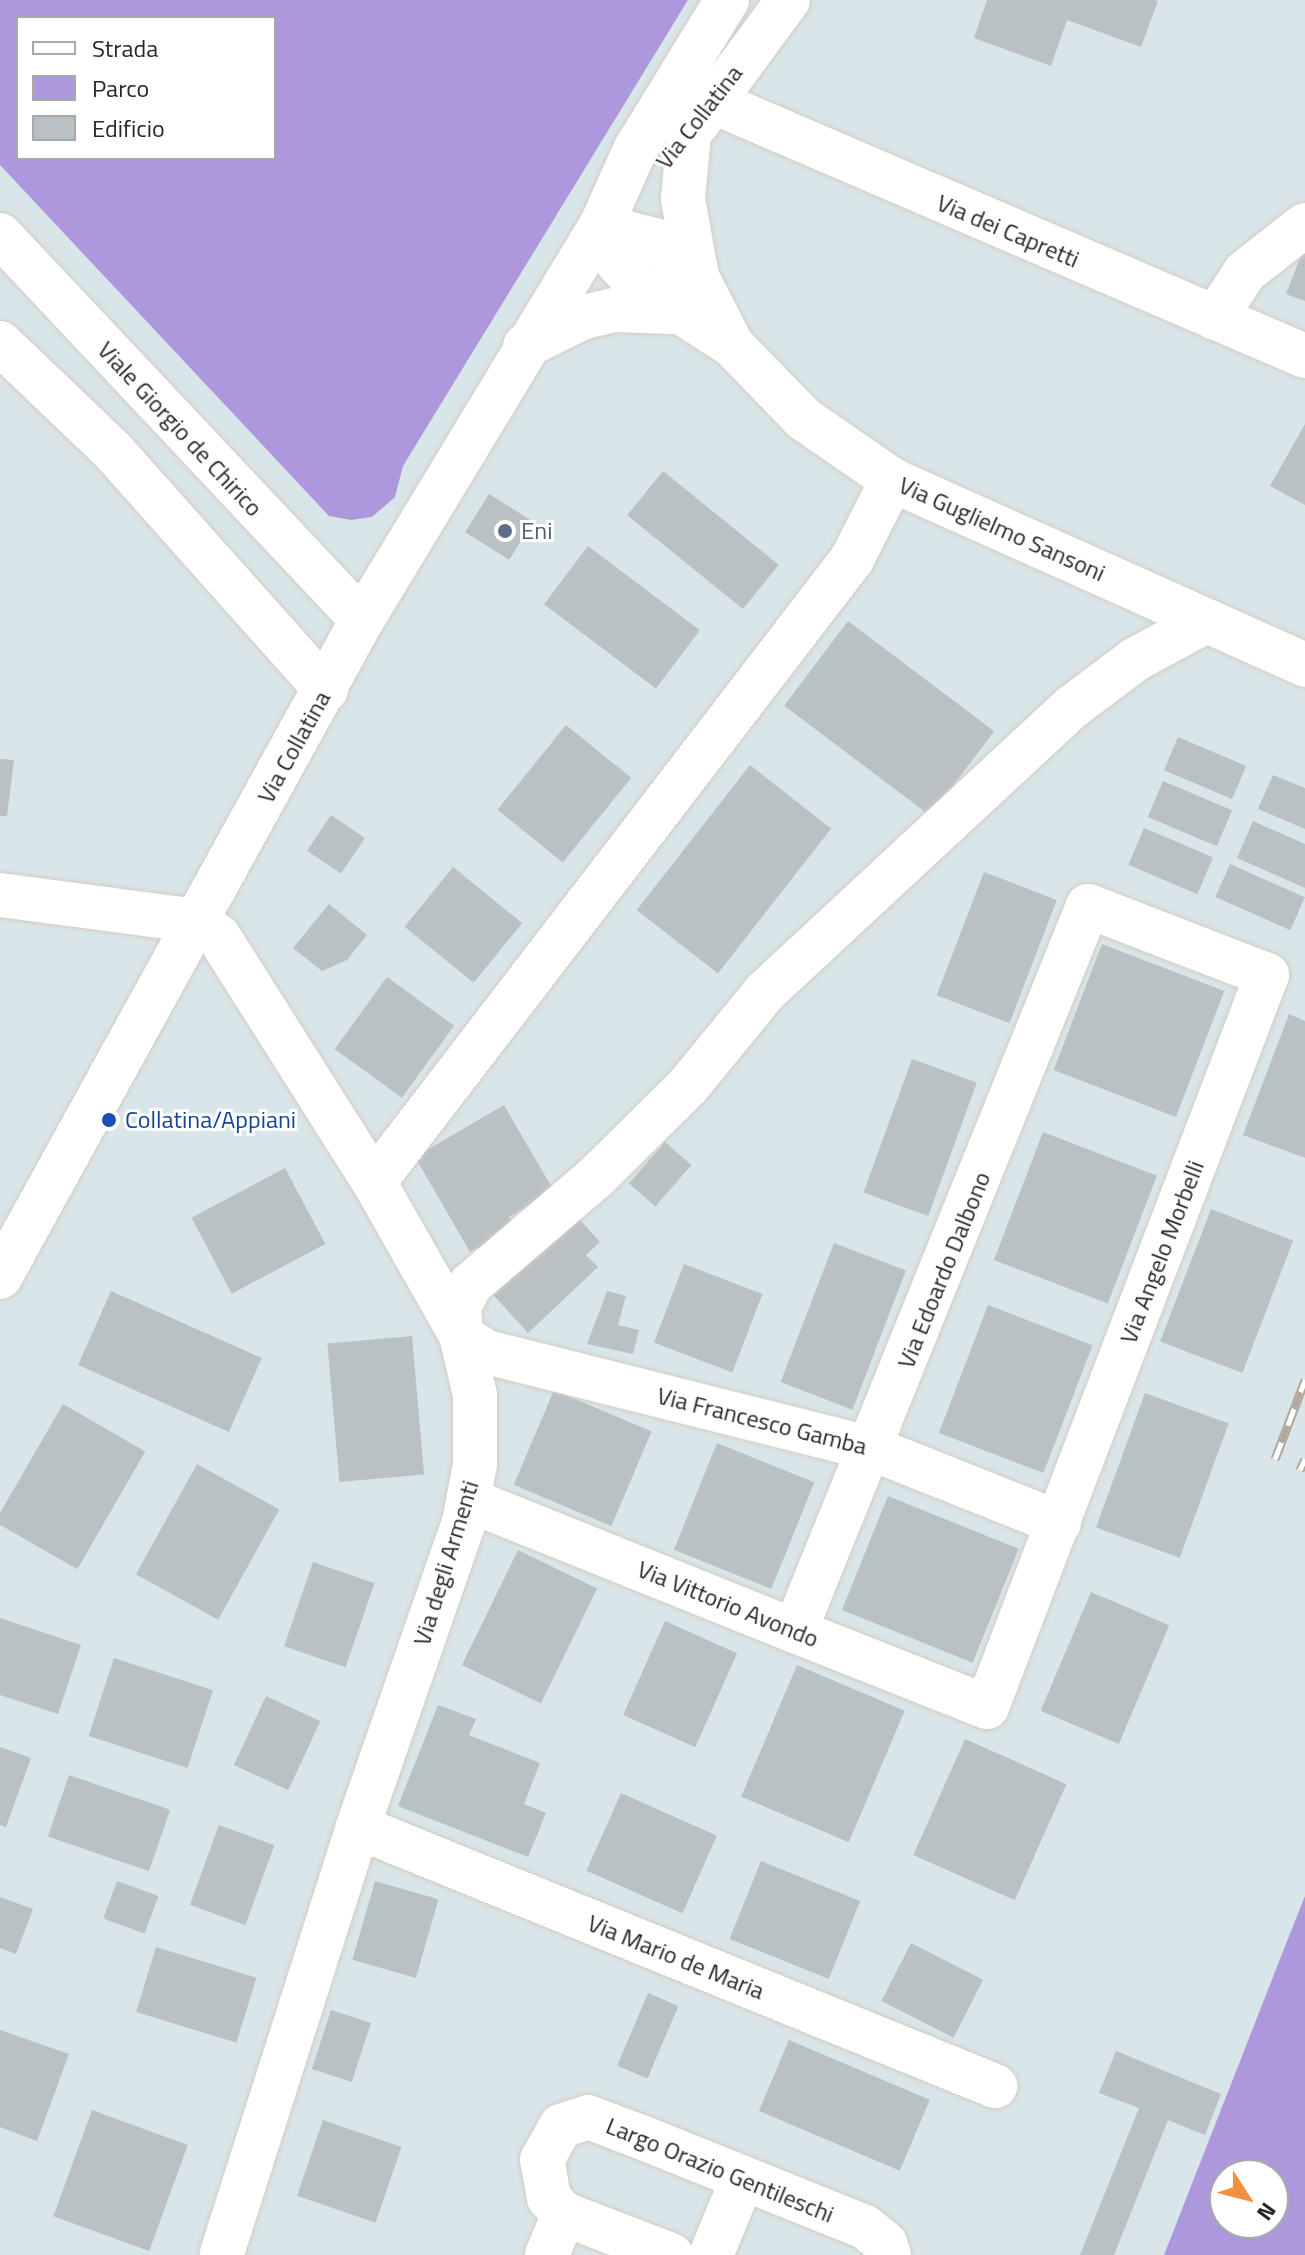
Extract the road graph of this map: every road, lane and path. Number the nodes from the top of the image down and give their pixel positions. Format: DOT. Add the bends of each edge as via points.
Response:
graph roads {
  1 [pos="727,0"];
  2 [pos="788,0"];
  3 [pos="701,118"];
  4 [pos="1305,225"];
  5 [pos="601,226"];
  6 [pos="0,235"];
  7 [pos="685,294"];
  8 [pos="1215,318"];
  9 [pos="0,343"];
  10 [pos="523,347"];
  11 [pos="1305,356"];
  12 [pos="892,480"];
  13 [pos="362,620"];
  14 [pos="1206,621"];
  15 [pos="1305,665"];
  16 [pos="326,690"];
  17 [pos="0,895"];
  18 [pos="1088,906"];
  19 [pos="197,921"];
  20 [pos="374,1182"];
  21 [pos="0,1277"];
  22 [pos="461,1335"];
  23 [pos="873,1449"];
  24 [pos="469,1500"];
  25 [pos="1059,1523"];
  26 [pos="795,1631"];
  27 [pos="987,1707"];
  28 [pos="358,1827"];
  29 [pos="995,2086"];
  30 [pos="743,2178"];
  31 [pos="564,2214"];
  32 [pos="221,2255"];
  33 [pos="547,2255"];
  34 [pos="671,2255"];
  35 [pos="711,2255"];
  36 [pos="889,2255"];
  1 -- 5 [label="street, Via Collatina" via="635,150"];
  2 -- 3 [label="street, Via Collatina"];
  3 -- 5 [label="street, Via Collatina"];
  3 -- 7 [label="street" via="683,199"];
  3 -- 8 [label="street, Via dei Capretti"];
  4 -- 8 [label="street" via="1245,272"];
  5 -- 7 [label="street" via="654,240"];
  5 -- 10 [label="street, Via Collatina"];
  6 -- 13 [label="street, Viale Giorgio de Chirico"];
  7 -- 10 [label="street" via="584,317"];
  7 -- 12 [label="street, Via Guglielmo Sansoni" via="804,419"];
  8 -- 11 [label="street, Via dei Capretti"];
  9 -- 16 [label="street" via="113,451"];
  10 -- 13 [label="street, Via Collatina"];
  12 -- 14 [label="street, Via Guglielmo Sansoni"];
  12 -- 20 [label="street" via="852,559"];
  13 -- 16 [label="street, Via Collatina"];
  14 -- 15 [label="street, Via Guglielmo Sansoni"];
  14 -- 22 [label="street" via="1136,659 1072,707 765,992 678,1097 470,1285 459,1307"];
  16 -- 19 [label="street, Via Collatina"];
  17 -- 19 [label="street"];
  18 -- 23 [label="street, Via Edoardo Dalbono"];
  18 -- 25 [label="street, Via Angelo Morbelli" via="1267,975"];
  19 -- 20 [label="street, Via degli Armenti" via="225,946"];
  19 -- 21 [label="street, Via Collatina"];
  20 -- 22 [label="street, Via degli Armenti"];
  22 -- 23 [label="street, Via Francesco Gamba" via="502,1357"];
  22 -- 24 [label="street, Via degli Armenti" via="477,1410"];
  23 -- 25 [label="street, Via Francesco Gamba"];
  23 -- 26 [label="street, Via Edoardo Dalbono"];
  24 -- 26 [label="street, Via Vittorio Avondo"];
  24 -- 28 [label="street, Via degli Armenti"];
  25 -- 27 [label="street, Via Angelo Morbelli"];
  26 -- 27 [label="street, Via Vittorio Avondo"];
  28 -- 29 [label="street, Via Mario de Maria"];
  28 -- 32 [label="street, Via degli Armenti"];
  30 -- 31 [label="street, Largo Orazio Gentileschi" via="576,2117 554,2133 542,2160 549,2198"];
  30 -- 35 [label="street"];
  30 -- 36 [label="street, Largo Orazio Gentileschi" via="865,2227 885,2243"];
  31 -- 33 [label="street"];
  31 -- 34 [label="street"];
}
